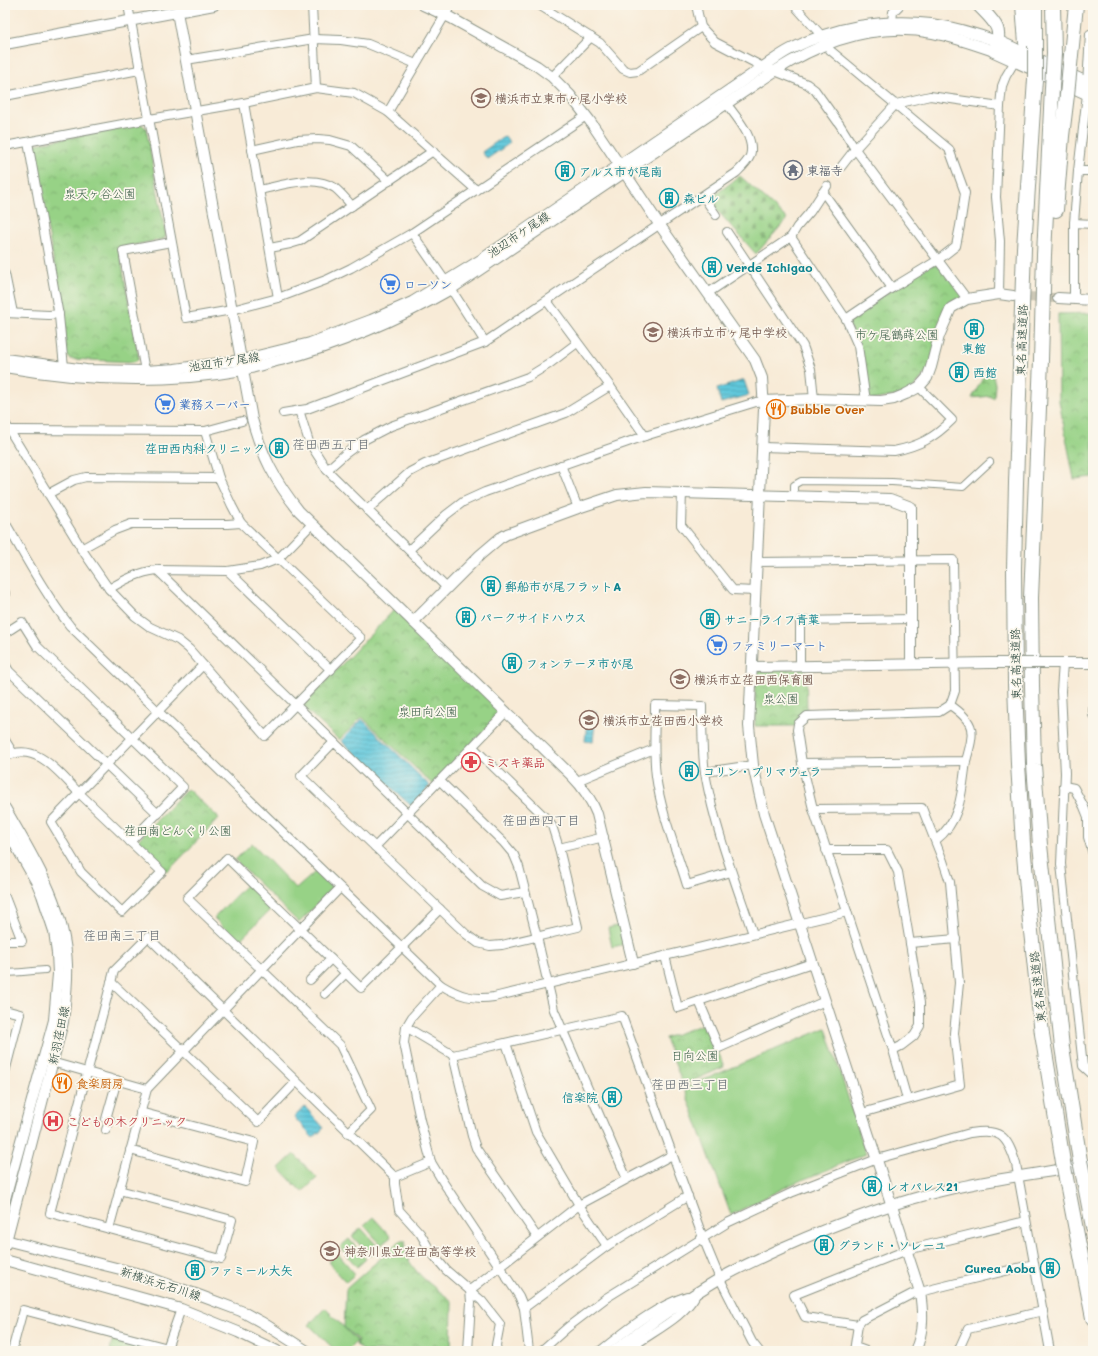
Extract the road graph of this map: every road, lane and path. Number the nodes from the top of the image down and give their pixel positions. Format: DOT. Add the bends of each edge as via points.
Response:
graph roads {
  1 [pos="128,5"];
  2 [pos="214,5"];
  3 [pos="312,5"];
  4 [pos="423,5"];
  5 [pos="451,5"];
  6 [pos="539,5"];
  7 [pos="696,5"];
  8 [pos="794,5"];
  9 [pos="900,5"];
  10 [pos="978,5"];
  11 [pos="1023,5"];
  12 [pos="1035,5"];
  13 [pos="1054,5"];
  14 [pos="1069,5"];
  15 [pos="1076,5"];
  16 [pos="177,12"];
  17 [pos="445,15"];
  18 [pos="130,20"];
  19 [pos="892,22"];
  20 [pos="701,27"];
  21 [pos="1093,35"];
  22 [pos="591,37"];
  23 [pos="314,39"];
  24 [pos="823,40"];
  25 [pos="5,44"];
  26 [pos="1030,44"];
  27 [pos="996,47"];
  28 [pos="186,60"];
  29 [pos="1015,61"];
  30 [pos="416,64"];
  31 [pos="1070,65"];
  32 [pos="763,67"];
  33 [pos="139,70"];
  34 [pos="775,70"];
  35 [pos="552,77"];
  36 [pos="316,88"];
  37 [pos="1090,90"];
  38 [pos="5,96"];
  39 [pos="244,103"];
  40 [pos="726,103"];
  41 [pos="896,104"];
  42 [pos="1000,106"];
  43 [pos="196,112"];
  44 [pos="388,112"];
  45 [pos="586,116"];
  46 [pos="149,120"];
  47 [pos="28,142"];
  48 [pos="5,146"];
  49 [pos="855,149"];
  50 [pos="252,150"];
  51 [pos="433,152"];
  52 [pos="841,167"];
  53 [pos="622,169"];
  54 [pos="1078,170"];
  55 [pos="1093,171"];
  56 [pos="389,181"];
  57 [pos="260,190"];
  58 [pos="476,190"];
  59 [pos="702,196"];
  60 [pos="352,206"];
  61 [pos="716,215"];
  62 [pos="1074,223"];
  63 [pos="659,224"];
  64 [pos="1093,224"];
  65 [pos="727,232"];
  66 [pos="412,233"];
  67 [pos="791,237"];
  68 [pos="171,242"];
  69 [pos="270,248"];
  70 [pos="938,260"];
  71 [pos="750,266"];
  72 [pos="5,274"];
  73 [pos="448,286"];
  74 [pos="892,288"];
  75 [pos="708,293"];
  76 [pos="999,294"];
  77 [pos="1013,296"];
  78 [pos="278,298"];
  79 [pos="967,298"];
  80 [pos="1058,298"];
  81 [pos="1074,298"];
  82 [pos="1093,300"];
  83 [pos="547,301"];
  84 [pos="232,310"];
  85 [pos="9,313"];
  86 [pos="59,314"];
  87 [pos="846,319"];
  88 [pos="485,342"];
  89 [pos="577,343"];
  90 [pos="1041,360"];
  91 [pos="242,365"];
  92 [pos="6,367"];
  93 [pos="64,368"];
  94 [pos="145,371"];
  95 [pos="610,386"];
  96 [pos="919,387"];
  97 [pos="814,400"];
  98 [pos="763,401"];
  99 [pos="866,401"];
  100 [pos="299,410"];
  101 [pos="283,413"];
  102 [pos="242,421"];
  103 [pos="7,427"];
  104 [pos="205,431"];
  105 [pos="645,436"];
  106 [pos="762,446"];
  107 [pos="990,462"];
  108 [pos="561,465"];
  109 [pos="327,470"];
  110 [pos="219,478"];
  111 [pos="682,492"];
  112 [pos="48,494"];
  113 [pos="759,495"];
  114 [pos="794,495"];
  115 [pos="578,508"];
  116 [pos="368,510"];
  117 [pos="5,522"];
  118 [pos="241,522"];
  119 [pos="312,524"];
  120 [pos="82,549"];
  121 [pos="409,550"];
  122 [pos="278,558"];
  123 [pos="911,560"];
  124 [pos="756,562"];
  125 [pos="157,570"];
  126 [pos="228,571"];
  127 [pos="447,588"];
  128 [pos="109,589"];
  129 [pos="755,591"];
  130 [pos="911,619"];
  131 [pos="414,622"];
  132 [pos="5,633"];
  133 [pos="1060,663"];
  134 [pos="1093,663"];
  135 [pos="5,664"];
  136 [pos="911,664"];
  137 [pos="955,664"];
  138 [pos="202,665"];
  139 [pos="752,666"];
  140 [pos="800,666"];
  141 [pos="331,670"];
  142 [pos="296,705"];
  143 [pos="950,705"];
  144 [pos="1093,709"];
  145 [pos="158,712"];
  146 [pos="506,712"];
  147 [pos="1093,715"];
  148 [pos="133,738"];
  149 [pos="5,740"];
  150 [pos="334,742"];
  151 [pos="473,747"];
  152 [pos="654,748"];
  153 [pos="9,755"];
  154 [pos="966,761"];
  155 [pos="802,763"];
  156 [pos="107,765"];
  157 [pos="753,765"];
  158 [pos="705,772"];
  159 [pos="577,780"];
  160 [pos="440,781"];
  161 [pos="1064,786"];
  162 [pos="79,793"];
  163 [pos="5,808"];
  164 [pos="813,809"];
  165 [pos="158,814"];
  166 [pos="408,814"];
  167 [pos="5,827"];
  168 [pos="604,837"];
  169 [pos="936,840"];
  170 [pos="130,842"];
  171 [pos="375,847"];
  172 [pos="559,848"];
  173 [pos="826,850"];
  174 [pos="1093,854"];
  175 [pos="731,872"];
  176 [pos="340,888"];
  177 [pos="525,892"];
  178 [pos="5,897"];
  179 [pos="440,910"];
  180 [pos="847,912"];
  181 [pos="800,923"];
  182 [pos="301,929"];
  183 [pos="753,934"];
  184 [pos="537,936"];
  185 [pos="956,939"];
  186 [pos="5,941"];
  187 [pos="910,943"];
  188 [pos="401,947"];
  189 [pos="665,956"];
  190 [pos="331,959"];
  191 [pos="633,963"];
  192 [pos="812,963"];
  193 [pos="45,970"];
  194 [pos="262,970"];
  195 [pos="5,973"];
  196 [pos="346,973"];
  197 [pos="310,980"];
  198 [pos="111,982"];
  199 [pos="548,984"];
  200 [pos="441,985"];
  201 [pos="325,994"];
  202 [pos="699,1001"];
  203 [pos="825,1002"];
  204 [pos="5,1010"];
  205 [pos="222,1010"];
  206 [pos="406,1027"];
  207 [pos="563,1030"];
  208 [pos="506,1043"];
  209 [pos="893,1050"];
  210 [pos="183,1051"];
  211 [pos="453,1055"];
  212 [pos="48,1061"];
  213 [pos="5,1072"];
  214 [pos="87,1072"];
  215 [pos="1093,1075"];
  216 [pos="117,1080"];
  217 [pos="296,1082"];
  218 [pos="147,1089"];
  219 [pos="907,1099"];
  220 [pos="140,1112"];
  221 [pos="862,1113"];
  222 [pos="106,1130"];
  223 [pos="348,1133"];
  224 [pos="130,1150"];
  225 [pos="672,1155"];
  226 [pos="877,1159"];
  227 [pos="431,1162"];
  228 [pos="1085,1167"];
  229 [pos="1018,1176"];
  230 [pos="395,1177"];
  231 [pos="627,1179"];
  232 [pos="119,1190"];
  233 [pos="688,1196"];
  234 [pos="5,1200"];
  235 [pos="892,1204"];
  236 [pos="579,1205"];
  237 [pos="1026,1221"];
  238 [pos="1093,1227"];
  239 [pos="108,1229"];
  240 [pos="537,1237"];
  241 [pos="703,1238"];
  242 [pos="5,1242"];
  243 [pos="607,1246"];
  244 [pos="907,1250"];
  245 [pos="5,1260"];
  246 [pos="1034,1264"];
  247 [pos="500,1266"];
  248 [pos="720,1279"];
  249 [pos="470,1290"];
  250 [pos="920,1292"];
  251 [pos="697,1293"];
  252 [pos="524,1308"];
  253 [pos="181,1309"];
  254 [pos="1042,1311"];
  255 [pos="1093,1318"];
  256 [pos="858,1325"];
  257 [pos="167,1349"];
  258 [pos="854,1349"];
  259 [pos="12,1351"];
  260 [pos="277,1351"];
  261 [pos="307,1351"];
  262 [pos="468,1351"];
  263 [pos="497,1351"];
  264 [pos="529,1351"];
  265 [pos="541,1351"];
  266 [pos="600,1351"];
  267 [pos="614,1351"];
  268 [pos="627,1351"];
  269 [pos="759,1351"];
  270 [pos="866,1351"];
  271 [pos="915,1351"];
  272 [pos="958,1351"];
  273 [pos="1050,1351"];
  1 -- 18 [label="street"];
  2 -- 16 [label="street"];
  3 -- 23 [label="street"];
  4 -- 17 [label="street"];
  5 -- 17 [label="street"];
  6 -- 22 [label="street"];
  7 -- 20 [label="street"];
  8 -- 24 [label="street"];
  9 -- 19 [label="street" via="893,12"];
  10 -- 27 [label="main road" via="998,30"];
  11 -- 26 [label="highway"];
  12 -- 26 [label="highway, 東名高速道路"];
  13 -- 90 [label="highway, 東名高速道路, bridge"];
  14 -- 31 [label="highway"];
  15 -- 31 [label="highway"];
  16 -- 18 [label="street"];
  16 -- 28 [label="street"];
  17 -- 30 [label="street"];
  17 -- 35 [label="street"];
  18 -- 25 [label="street"];
  18 -- 33 [label="street"];
  19 -- 24 [label="street, 池辺市ケ尾線" via="862,25"];
  19 -- 27 [label="street, 池辺市ケ尾線" via="950,27"];
  20 -- 22 [label="street" via="638,71 630,72 623,69 600,43"];
  20 -- 32 [label="street" via="716,42"];
  21 -- 37 [label="street" via="1090,34"];
  22 -- 35 [label="street"];
  23 -- 28 [label="street"];
  23 -- 30 [label="street" via="368,44"];
  23 -- 36 [label="street"];
  24 -- 27 [label="street, 池辺市ケ尾線" via="865,32 917,30"];
  24 -- 32 [label="street, 池辺市ケ尾線" via="790,49"];
  24 -- 34 [label="street, 池辺市ケ尾線"];
  24 -- 41 [label="street" via="830,50"];
  26 -- 255 [label="highway, 東名高速道路, bridge" via="1031,77 1014,569 1018,764 1024,860 1042,1034"];
  27 -- 29 [label="main road"];
  27 -- 37 [label="main road"];
  28 -- 43 [label="street"];
  29 -- 37 [label="main road"];
  29 -- 42 [label="street" via="1002,86"];
  30 -- 44 [label="street"];
  31 -- 90 [label="highway, bridge"];
  32 -- 34 [label="street"];
  32 -- 53 [label="street, 池辺市ケ尾線"];
  33 -- 38 [label="street"];
  33 -- 46 [label="street"];
  34 -- 40 [label="street, 池辺市ケ尾線"];
  34 -- 49 [label="street" via="815,90"];
  35 -- 45 [label="street"];
  36 -- 39 [label="street"];
  36 -- 44 [label="street" via="354,93"];
  37 -- 54 [label="street"];
  39 -- 43 [label="street"];
  39 -- 50 [label="street"];
  40 -- 53 [label="street, 池辺市ケ尾線"];
  40 -- 59 [label="street" via="747,135 751,145 750,156 736,173"];
  41 -- 42 [label="street" via="930,96"];
  41 -- 49 [label="street"];
  41 -- 70 [label="street" via="949,148 965,192 956,246"];
  42 -- 76 [label="street" via="996,197 1000,241"];
  43 -- 46 [label="street"];
  43 -- 84 [label="street"];
  44 -- 51 [label="street"];
  45 -- 53 [label="street"];
  45 -- 58 [label="street"];
  46 -- 47 [label="street"];
  46 -- 68 [label="street"];
  47 -- 48 [label="street"];
  47 -- 86 [label="street"];
  49 -- 52 [label="street"];
  49 -- 70 [label="street"];
  50 -- 56 [label="street" via="297,140 330,140 351,146"];
  50 -- 57 [label="street"];
  51 -- 56 [label="street"];
  51 -- 58 [label="street"];
  53 -- 63 [label="street"];
  53 -- 73 [label="street, 池辺市ケ尾線" via="482,259"];
  54 -- 55 [label="street"];
  54 -- 62 [label="street"];
  56 -- 60 [label="street"];
  57 -- 60 [label="street" via="307,181 325,183 336,189"];
  57 -- 69 [label="street"];
  58 -- 66 [label="street"];
  59 -- 61 [label="street"];
  59 -- 63 [label="street"];
  60 -- 69 [label="street" via="300,241"];
  62 -- 64 [label="street"];
  62 -- 81 [label="street"];
  63 -- 75 [label="street"];
  63 -- 83 [label="street"];
  65 -- 71 [label="street"];
  66 -- 73 [label="street"];
  66 -- 78 [label="street" via="351,268"];
  67 -- 71 [label="street"];
  67 -- 74 [label="street" via="825,189"];
  67 -- 87 [label="street"];
  68 -- 84 [label="street" via="186,318"];
  68 -- 94 [label="street" via="123,251"];
  69 -- 78 [label="street"];
  70 -- 74 [label="street"];
  70 -- 79 [label="street"];
  71 -- 75 [label="street"];
  71 -- 97 [label="street" via="803,346 811,369"];
  72 -- 85 [label="street"];
  73 -- 88 [label="street"];
  73 -- 91 [label="street, 池辺市ケ尾線" via="422,306 372,329 310,352"];
  74 -- 87 [label="street"];
  75 -- 98 [label="street" via="755,360 762,378"];
  76 -- 77 [label="street"];
  76 -- 79 [label="street"];
  78 -- 84 [label="street"];
  79 -- 96 [label="street" via="952,308 939,336 927,378"];
  80 -- 81 [label="street"];
  81 -- 82 [label="street"];
  83 -- 88 [label="street"];
  83 -- 89 [label="street"];
  84 -- 91 [label="street"];
  85 -- 86 [label="street"];
  86 -- 93 [label="street"];
  87 -- 99 [label="street" via="858,346"];
  88 -- 100 [label="street"];
  89 -- 95 [label="street"];
  89 -- 109 [label="street" via="528,376 391,426 364,440"];
  90 -- 228 [label="highway, 東名高速道路" via="1031,598 1034,765 1040,852 1062,1047"];
  91 -- 92 [label="street, 池辺市ケ尾線" via="189,377 107,379 71,377"];
  91 -- 94 [label="street, 池辺市ケ尾線"];
  91 -- 119 [label="street" via="252,419 263,455 288,497"];
  92 -- 93 [label="street, 池辺市ケ尾線"];
  93 -- 94 [label="street, 池辺市ケ尾線"];
  95 -- 105 [label="street"];
  95 -- 116 [label="street" via="566,413 425,464 410,472"];
  96 -- 99 [label="street" via="894,399"];
  96 -- 106 [label="street" via="952,420 924,442 909,448 894,451"];
  97 -- 98 [label="street"];
  97 -- 99 [label="street"];
  98 -- 105 [label="street"];
  98 -- 106 [label="street"];
  100 -- 101 [label="street"];
  100 -- 109 [label="street" via="309,442"];
  102 -- 104 [label="street"];
  103 -- 104 [label="street"];
  103 -- 112 [label="street"];
  104 -- 110 [label="street"];
  105 -- 108 [label="street"];
  106 -- 113 [label="street"];
  107 -- 114 [label="street" via="963,487 892,482 801,481 794,485"];
  108 -- 115 [label="street"];
  108 -- 121 [label="street" via="463,502"];
  109 -- 116 [label="street"];
  110 -- 112 [label="street" via="86,477 74,480"];
  110 -- 118 [label="street"];
  111 -- 113 [label="street"];
  111 -- 115 [label="street" via="617,495"];
  111 -- 129 [label="street" via="681,525 733,590"];
  112 -- 120 [label="street"];
  113 -- 114 [label="street"];
  113 -- 124 [label="street"];
  114 -- 123 [label="street" via="890,499 911,507"];
  115 -- 127 [label="street" via="500,538"];
  116 -- 121 [label="street"];
  117 -- 145 [label="street" via="54,606 70,626"];
  118 -- 120 [label="street" via="132,524 115,530"];
  118 -- 122 [label="street"];
  119 -- 122 [label="street"];
  119 -- 131 [label="street"];
  120 -- 128 [label="street"];
  121 -- 127 [label="street"];
  122 -- 126 [label="street" via="260,566"];
  122 -- 141 [label="street" via="361,638"];
  123 -- 124 [label="street"];
  123 -- 130 [label="street"];
  123 -- 137 [label="street" via="953,560"];
  124 -- 129 [label="street"];
  125 -- 126 [label="street"];
  125 -- 128 [label="street" via="133,576"];
  125 -- 142 [label="street"];
  126 -- 141 [label="street"];
  127 -- 131 [label="street"];
  128 -- 138 [label="street" via="135,616 150,627 178,640"];
  129 -- 139 [label="street"];
  130 -- 136 [label="street"];
  130 -- 140 [label="street" via="800,621"];
  131 -- 146 [label="street"];
  132 -- 148 [label="street" via="22,622 37,646"];
  133 -- 134 [label="street"];
  133 -- 137 [label="street, bridge"];
  133 -- 161 [label="street"];
  135 -- 156 [label="street" via="9,671"];
  136 -- 137 [label="street"];
  136 -- 140 [label="street"];
  137 -- 143 [label="street" via="955,691"];
  138 -- 142 [label="street" via="265,736"];
  138 -- 145 [label="street"];
  139 -- 140 [label="street"];
  139 -- 157 [label="street" via="750,726"];
  141 -- 142 [label="street"];
  142 -- 150 [label="street"];
  143 -- 154 [label="street" via="971,725 971,743"];
  143 -- 155 [label="street" via="939,712 807,716 798,724 797,730"];
  144 -- 147 [label="street"];
  145 -- 148 [label="street"];
  145 -- 176 [label="street"];
  146 -- 151 [label="street"];
  146 -- 159 [label="street"];
  148 -- 156 [label="street"];
  148 -- 165 [label="street" via="183,788"];
  149 -- 153 [label="street"];
  150 -- 166 [label="street"];
  150 -- 171 [label="street" via="301,776"];
  151 -- 160 [label="street"];
  151 -- 172 [label="street" via="548,820"];
  152 -- 158 [label="street" via="655,705 702,706"];
  152 -- 159 [label="street"];
  152 -- 175 [label="street" via="656,776 664,814 687,885"];
  153 -- 162 [label="street" via="26,752 34,754 45,760"];
  154 -- 155 [label="street"];
  154 -- 169 [label="street" via="958,812"];
  155 -- 164 [label="street"];
  156 -- 162 [label="street"];
  156 -- 165 [label="street"];
  157 -- 158 [label="street"];
  157 -- 181 [label="street" via="764,814"];
  158 -- 175 [label="street" via="714,818"];
  159 -- 168 [label="street" via="598,814"];
  160 -- 166 [label="street"];
  160 -- 177 [label="street" via="504,843 514,856"];
  161 -- 174 [label="street" via="1074,788 1084,807 1088,817 1088,837"];
  161 -- 215 [label="street" via="1061,864 1083,1066"];
  162 -- 170 [label="street"];
  162 -- 170 [label="street" via="51,822 80,872 122,912 162,872"];
  163 -- 212 [label="street, 新羽荏田線" via="52,895 65,944 67,964 63,1022"];
  164 -- 169 [label="street" via="922,808"];
  164 -- 173 [label="street"];
  165 -- 170 [label="street"];
  166 -- 171 [label="street"];
  166 -- 177 [label="street" via="482,886 500,896"];
  167 -- 212 [label="street, 新羽荏田線" via="40,889 54,931 58,953 58,991"];
  168 -- 172 [label="street"];
  168 -- 191 [label="street"];
  169 -- 185 [label="street" via="950,882"];
  171 -- 179 [label="street"];
  172 -- 184 [label="street" via="578,927"];
  173 -- 180 [label="street"];
  173 -- 187 [label="street" via="887,850 898,872"];
  175 -- 183 [label="street"];
  176 -- 182 [label="street"];
  176 -- 188 [label="street"];
  177 -- 184 [label="street"];
  178 -- 186 [label="street" via="22,941"];
  179 -- 184 [label="street" via="478,943 502,945"];
  179 -- 188 [label="street"];
  180 -- 181 [label="street"];
  180 -- 209 [label="street"];
  181 -- 183 [label="street"];
  181 -- 192 [label="street"];
  182 -- 190 [label="street"];
  182 -- 194 [label="street"];
  182 -- 194 [label="street" via="227,858 187,898"];
  183 -- 189 [label="street"];
  184 -- 199 [label="street"];
  185 -- 187 [label="street"];
  185 -- 219 [label="street" via="959,983 954,1033 960,1085"];
  187 -- 209 [label="street" via="920,1003 920,1026 914,1036"];
  188 -- 196 [label="street" via="361,988"];
  188 -- 200 [label="street"];
  189 -- 191 [label="street"];
  189 -- 202 [label="street" via="678,1008"];
  190 -- 196 [label="street"];
  190 -- 197 [label="street"];
  191 -- 199 [label="street"];
  192 -- 202 [label="street"];
  192 -- 203 [label="street"];
  193 -- 195 [label="street"];
  194 -- 205 [label="street"];
  194 -- 223 [label="street" via="340,1045 371,1110"];
  196 -- 201 [label="street"];
  198 -- 205 [label="street" via="114,971 148,937"];
  198 -- 210 [label="street"];
  198 -- 214 [label="street"];
  199 -- 200 [label="street" via="483,998 460,996"];
  199 -- 207 [label="street" via="554,1010"];
  200 -- 206 [label="street"];
  202 -- 203 [label="street" via="719,1048"];
  203 -- 221 [label="street"];
  204 -- 213 [label="street" via="20,1014"];
  205 -- 210 [label="street"];
  205 -- 217 [label="street"];
  206 -- 211 [label="street"];
  206 -- 227 [label="street" via="404,1043"];
  207 -- 208 [label="street"];
  207 -- 225 [label="street" via="622,1016"];
  207 -- 231 [label="street"];
  208 -- 211 [label="street"];
  208 -- 236 [label="street" via="536,1132"];
  209 -- 219 [label="street"];
  210 -- 217 [label="street" via="258,1122"];
  210 -- 218 [label="street"];
  211 -- 240 [label="street" via="476,1148"];
  212 -- 214 [label="street"];
  212 -- 234 [label="street, 新羽荏田線"];
  212 -- 242 [label="street, 新羽荏田線"];
  214 -- 216 [label="street"];
  214 -- 239 [label="street" via="50,1213"];
  216 -- 218 [label="street"];
  216 -- 222 [label="street" via="106,1119 110,1120"];
  217 -- 223 [label="street"];
  218 -- 220 [label="street"];
  219 -- 221 [label="street"];
  220 -- 224 [label="street"];
  220 -- 224 [label="street" via="254,1142 245,1182"];
  221 -- 226 [label="street"];
  223 -- 230 [label="street"];
  224 -- 232 [label="street"];
  225 -- 231 [label="street"];
  225 -- 233 [label="street"];
  226 -- 229 [label="street" via="970,1133 994,1132 1011,1147"];
  226 -- 235 [label="street"];
  226 -- 241 [label="street" via="792,1192 727,1223"];
  227 -- 230 [label="street"];
  227 -- 247 [label="street"];
  228 -- 229 [label="street"];
  228 -- 238 [label="highway, 東名高速道路"];
  229 -- 235 [label="street" via="950,1189"];
  229 -- 237 [label="street"];
  230 -- 249 [label="street" via="399,1210 420,1233 430,1252 446,1270"];
  231 -- 236 [label="street"];
  232 -- 239 [label="street"];
  232 -- 239 [label="street" via="232,1220 221,1259"];
  233 -- 241 [label="street"];
  233 -- 243 [label="street"];
  235 -- 244 [label="street"];
  235 -- 248 [label="street" via="824,1229"];
  236 -- 240 [label="street"];
  236 -- 243 [label="street"];
  237 -- 244 [label="street"];
  237 -- 246 [label="street"];
  240 -- 247 [label="street"];
  241 -- 248 [label="street"];
  241 -- 265 [label="street" via="606,1298"];
  242 -- 261 [label="street, 新横浜元石川線" via="136,1273 201,1296 241,1311"];
  243 -- 252 [label="street"];
  244 -- 250 [label="street"];
  244 -- 256 [label="street" via="794,1295 805,1318"];
  245 -- 253 [label="street, 新横浜元石川線"];
  246 -- 250 [label="street"];
  246 -- 254 [label="street"];
  247 -- 249 [label="street"];
  247 -- 252 [label="street"];
  248 -- 251 [label="street"];
  248 -- 269 [label="street"];
  249 -- 262 [label="street"];
  249 -- 263 [label="street" via="500,1324"];
  250 -- 256 [label="street" via="862,1320"];
  250 -- 271 [label="street" via="923,1321"];
  251 -- 266 [label="street" via="663,1305"];
  251 -- 267 [label="street"];
  251 -- 268 [label="street" via="693,1302 674,1318"];
  252 -- 264 [label="street"];
  253 -- 257 [label="street"];
  253 -- 260 [label="street, 新横浜元石川線"];
  254 -- 272 [label="street" via="968,1329"];
  254 -- 273 [label="street"];
  256 -- 258 [label="street"];
  257 -- 259 [label="street" via="23,1310"];
  258 -- 270 [label="street"];
}
